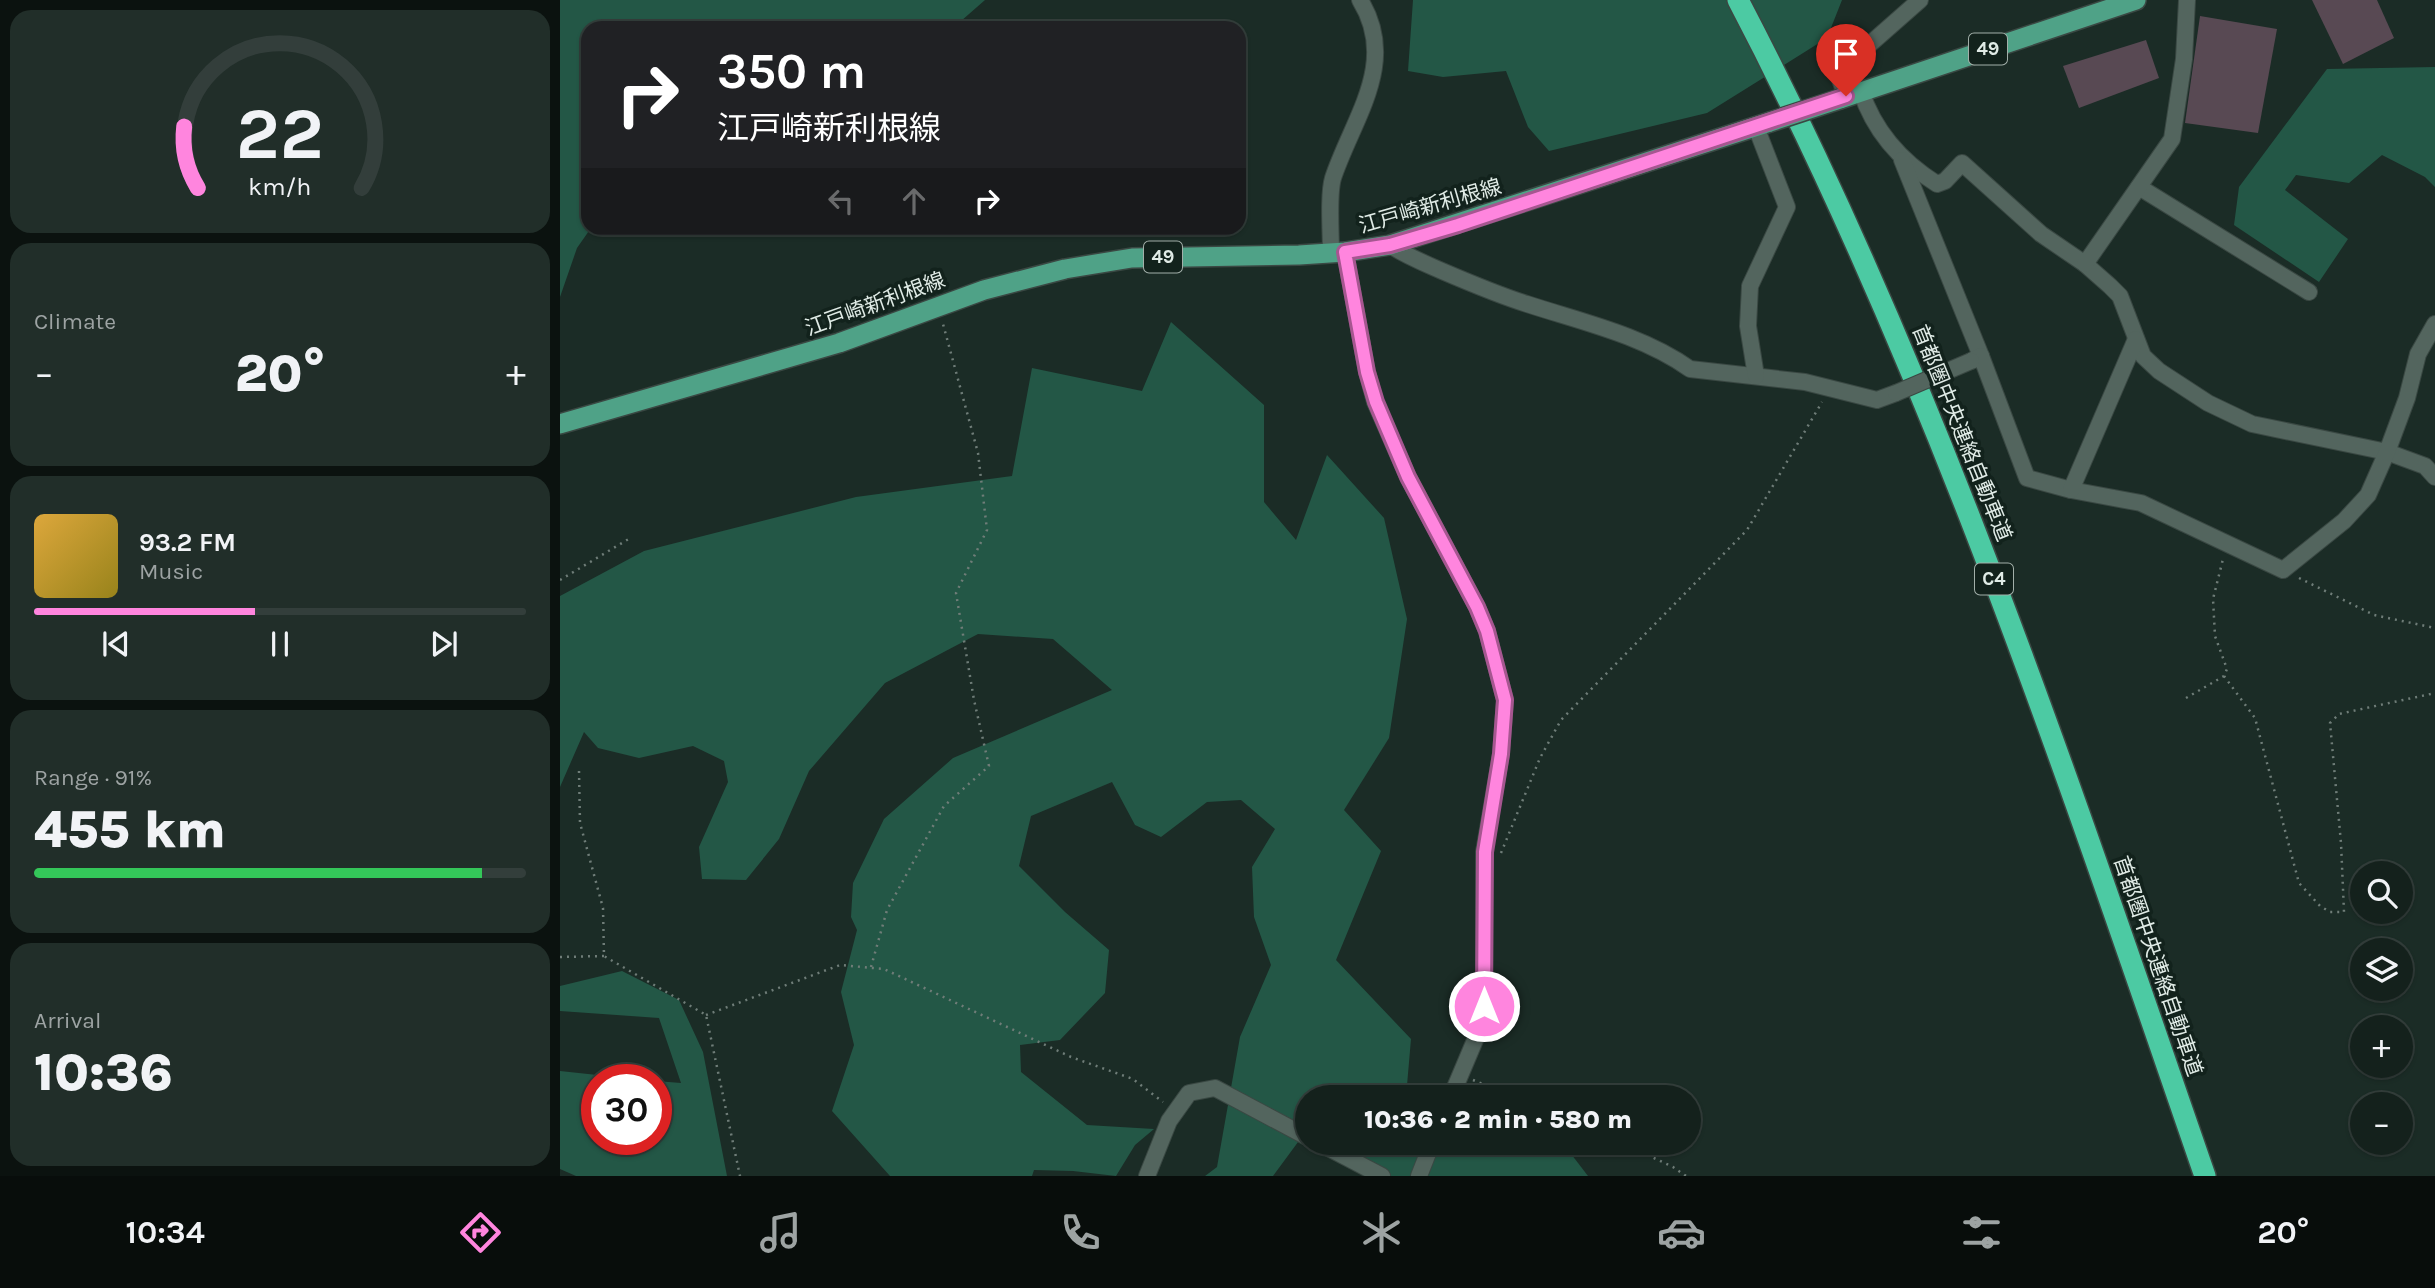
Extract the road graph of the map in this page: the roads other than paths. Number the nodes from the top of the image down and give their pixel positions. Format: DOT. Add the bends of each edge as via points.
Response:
graph roads {
  1 [pos="1360,0"];
  2 [pos="1738,0"];
  3 [pos="1920,0"];
  4 [pos="2136,0"];
  5 [pos="2187,0"];
  6 [pos="1849,95"];
  7 [pos="1763,125"];
  8 [pos="1901,157"];
  9 [pos="2139,187"];
  10 [pos="1390,245"];
  11 [pos="1338,253"];
  12 [pos="2085,264"];
  13 [pos="2309,292"];
  14 [pos="2435,324"];
  15 [pos="2136,339"];
  16 [pos="1976,359"];
  17 [pos="1756,376"];
  18 [pos="560,424"];
  19 [pos="2387,452"];
  20 [pos="2435,477"];
  21 [pos="2071,490"];
  22 [pos="1456,1085"];
  23 [pos="1295,1131"];
  24 [pos="1342,1155"];
  25 [pos="1428,1155"];
  26 [pos="1147,1176"];
  27 [pos="1382,1176"];
  28 [pos="1419,1176"];
  29 [pos="2205,1176"];
  1 -- 11 [label="street" via="1370,15 1375,46 1373,81 1332,181"];
  2 -- 29 [label="highway, 首都圏中央連絡自動車道 / C4" via="1811,144 1973,523 2042,705"];
  3 -- 6 [label="street" via="1839,77"];
  4 -- 6 [label="main road, 江戸崎新利根線 / 49"];
  5 -- 9 [label="street" via="2172,139"];
  6 -- 7 [label="main road, 江戸崎新利根線 / 49, bridge"];
  6 -- 8 [label="street" via="1872,116"];
  7 -- 10 [label="main road, 江戸崎新利根線 / 49"];
  7 -- 17 [label="street" via="1787,207 1751,286 1748,326"];
  8 -- 12 [label="street" via="1937,184 1962,163 2041,234"];
  8 -- 16 [label="street"];
  9 -- 12 [label="street"];
  9 -- 13 [label="street"];
  10 -- 11 [label="main road, 江戸崎新利根線 / 49"];
  10 -- 17 [label="street" via="1471,284 1616,332 1690,369"];
  11 -- 18 [label="main road, 江戸崎新利根線 / 49" via="1132,258 1065,269 938,305 839,343"];
  11 -- 22 [label="street" via="1376,402 1408,477 1477,607 1505,700 1485,852 1484,1006"];
  12 -- 15 [label="street" via="2120,296"];
  14 -- 19 [label="street" via="2418,354"];
  15 -- 19 [label="street" via="2143,356 2159,371 2208,403 2252,424"];
  15 -- 21 [label="street"];
  16 -- 17 [label="street, bridge" via="1877,400 1805,382"];
  16 -- 21 [label="street" via="2026,478"];
  19 -- 20 [label="street" via="2425,466"];
  19 -- 21 [label="street" via="2368,495 2344,521 2283,570 2141,503"];
  23 -- 26 [label="street" via="1215,1088 1189,1093 1169,1121"];
  24 -- 27 [label="street"];
  25 -- 28 [label="street"];
}
